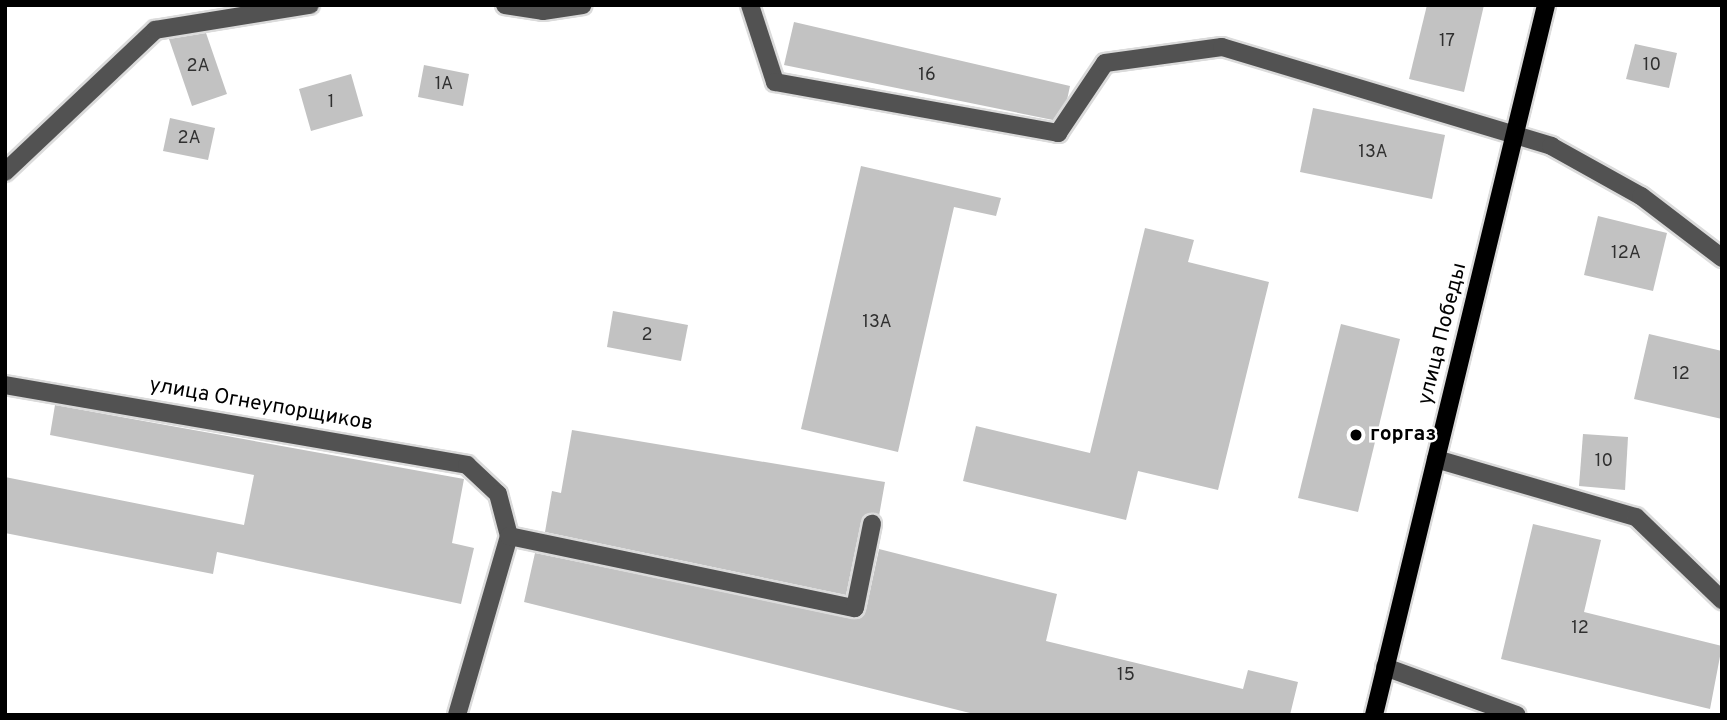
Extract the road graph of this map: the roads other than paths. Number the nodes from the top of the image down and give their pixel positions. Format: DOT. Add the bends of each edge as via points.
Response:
graph roads {
  1 [pos="310,5"];
  2 [pos="505,5"];
  3 [pos="583,5"];
  4 [pos="750,5"];
  5 [pos="1546,5"];
  6 [pos="1515,134"];
  7 [pos="5,172"];
  8 [pos="1722,258"];
  9 [pos="5,385"];
  10 [pos="1436,458"];
  11 [pos="872,524"];
  12 [pos="509,536"];
  13 [pos="1722,600"];
  14 [pos="1385,667"];
  15 [pos="457,715"];
  16 [pos="1374,715"];
  17 [pos="1517,715"];
  1 -- 7 [label="street" via="155,30"];
  2 -- 3 [label="street" via="543,11"];
  4 -- 6 [label="street" via="775,82 1058,133 1105,63 1222,47"];
  5 -- 6 [label="main road, улица Победы"];
  6 -- 8 [label="street" via="1641,196"];
  6 -- 10 [label="main road, улица Победы"];
  9 -- 12 [label="street, улица Огнеупорщиков" via="467,466 498,494"];
  10 -- 13 [label="street" via="1636,517"];
  10 -- 14 [label="main road, улица Победы"];
  11 -- 12 [label="street" via="855,608"];
  12 -- 15 [label="street"];
  14 -- 16 [label="main road, улица Победы"];
  14 -- 17 [label="street"];
}
